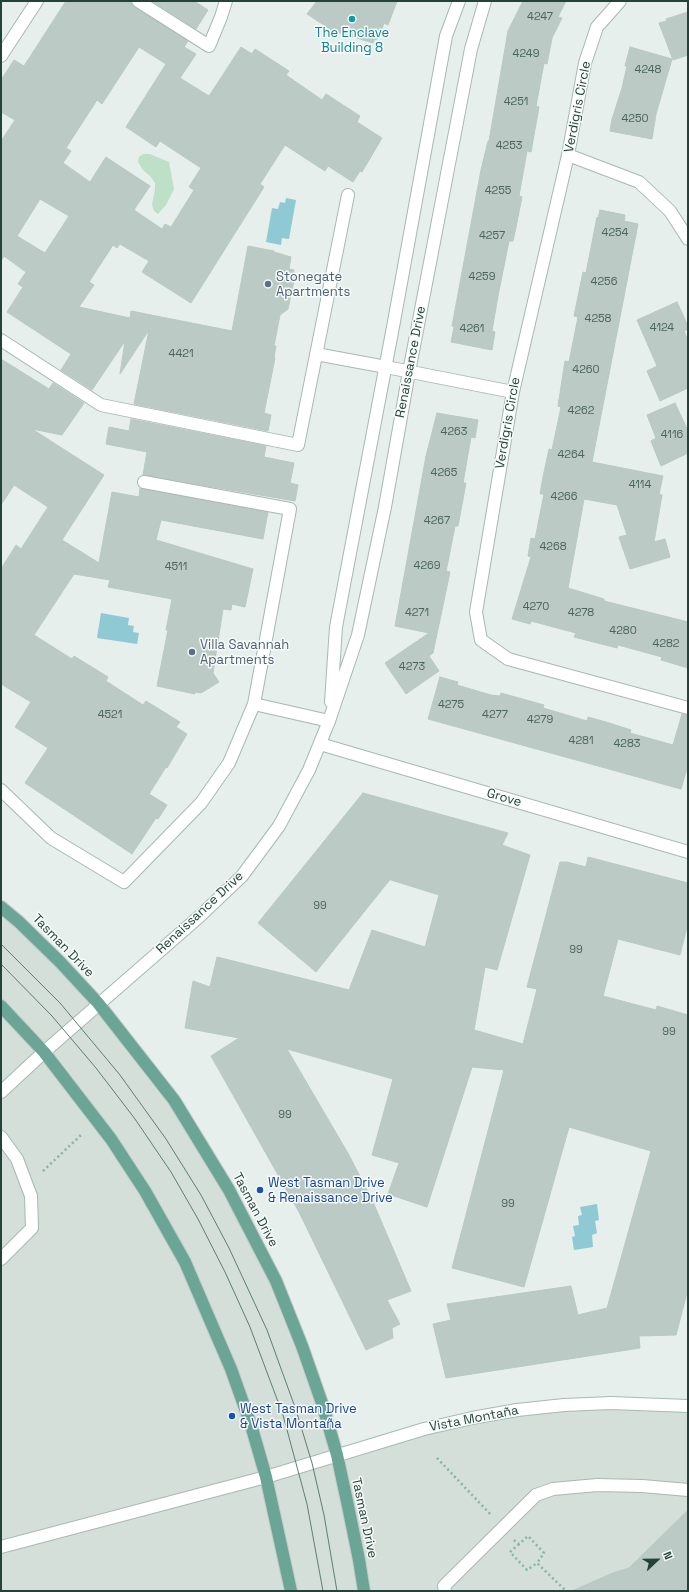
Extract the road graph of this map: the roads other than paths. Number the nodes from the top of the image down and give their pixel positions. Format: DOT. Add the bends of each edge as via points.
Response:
graph roads {
  1 [pos="37,1"];
  2 [pos="138,1"];
  3 [pos="226,1"];
  4 [pos="459,1"];
  5 [pos="485,1"];
  6 [pos="620,1"];
  7 [pos="1,56"];
  8 [pos="568,155"];
  9 [pos="348,196"];
  10 [pos="688,239"];
  11 [pos="1,340"];
  12 [pos="316,354"];
  13 [pos="386,367"];
  14 [pos="409,372"];
  15 [pos="513,392"];
  16 [pos="144,482"];
  17 [pos="254,704"];
  18 [pos="688,708"];
  19 [pos="329,721"];
  20 [pos="320,744"];
  21 [pos="1,790"];
  22 [pos="688,852"];
  23 [pos="1,907"];
  24 [pos="98,1003"];
  25 [pos="1,1006"];
  26 [pos="44,1052"];
  27 [pos="1,1092"];
  28 [pos="1,1137"];
  29 [pos="1,1259"];
  30 [pos="688,1406"];
  31 [pos="337,1455"];
  32 [pos="266,1477"];
  33 [pos="688,1490"];
  34 [pos="1,1547"];
  35 [pos="291,1591"];
  36 [pos="364,1591"];
  37 [pos="445,1591"];
  1 -- 7 [label="street"];
  2 -- 3 [label="street" via="209,46"];
  4 -- 13 [label="street, Renaissance Drive" via="446,36"];
  5 -- 14 [label="street, Renaissance Drive" via="471,50"];
  6 -- 8 [label="street, Verdigris Circle" via="597,27 585,62"];
  8 -- 10 [label="street" via="638,182 670,210"];
  8 -- 15 [label="street, Verdigris Circle"];
  9 -- 12 [label="street"];
  11 -- 12 [label="street" via="101,406 298,445"];
  12 -- 13 [label="street"];
  13 -- 14 [label="street"];
  13 -- 19 [label="street, Renaissance Drive" via="336,627"];
  14 -- 15 [label="street"];
  14 -- 19 [label="street, Renaissance Drive" via="385,507 358,636"];
  15 -- 18 [label="street, Verdigris Circle" via="476,612 481,640 508,659"];
  16 -- 17 [label="street" via="290,509"];
  17 -- 19 [label="street"];
  17 -- 21 [label="street" via="229,763 201,803 124,882 51,838"];
  19 -- 20 [label="street, Renaissance Drive"];
  20 -- 22 [label="street, Grove"];
  20 -- 24 [label="street, Renaissance Drive" via="279,826 242,876 200,916"];
  23 -- 24 [label="main road, Tasman Drive" via="60,962"];
  24 -- 26 [label="street, Renaissance Drive"];
  24 -- 31 [label="main road, Tasman Drive" via="174,1100 229,1190 276,1281 302,1346"];
  25 -- 26 [label="main road"];
  26 -- 27 [label="street, Renaissance Drive"];
  26 -- 32 [label="main road" via="111,1139 146,1191 185,1262 231,1369"];
  28 -- 29 [label="street" via="17,1159 31,1196 32,1228"];
  30 -- 31 [label="street, Vista Montaña" via="611,1403 517,1410 424,1429"];
  31 -- 32 [label="street, Vista Montaña"];
  31 -- 36 [label="main road, Tasman Drive"];
  32 -- 34 [label="street, Vista Montaña"];
  32 -- 35 [label="main road"];
  33 -- 37 [label="street" via="597,1485 553,1488 536,1495 444,1586"];
}
